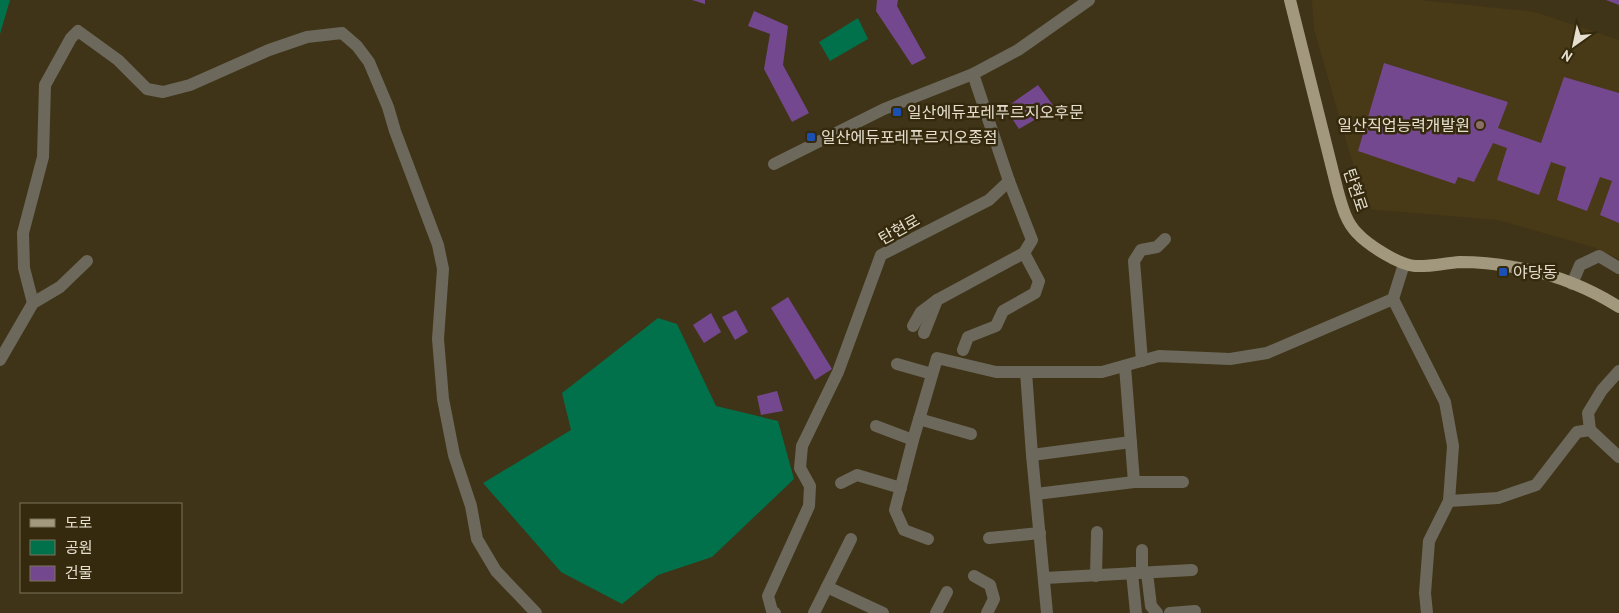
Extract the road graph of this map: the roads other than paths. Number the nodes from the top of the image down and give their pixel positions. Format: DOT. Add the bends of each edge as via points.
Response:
graph roads {
  1 [pos="1089,0"];
  2 [pos="1290,0"];
  3 [pos="972,74"];
  4 [pos="774,164"];
  5 [pos="1009,181"];
  6 [pos="1165,240"];
  7 [pos="1024,253"];
  8 [pos="87,261"];
  9 [pos="1404,264"];
  10 [pos="1619,268"];
  11 [pos="1572,284"];
  12 [pos="1393,299"];
  13 [pos="33,303"];
  14 [pos="1619,307"];
  15 [pos="918,329"];
  16 [pos="963,350"];
  17 [pos="0,360"];
  18 [pos="1142,361"];
  19 [pos="897,364"];
  20 [pos="1125,366"];
  21 [pos="1619,371"];
  22 [pos="1026,372"];
  23 [pos="932,374"];
  24 [pos="919,419"];
  25 [pos="876,426"];
  26 [pos="1590,430"];
  27 [pos="971,434"];
  28 [pos="913,440"];
  29 [pos="1131,442"];
  30 [pos="1032,454"];
  31 [pos="1619,457"];
  32 [pos="1134,482"];
  33 [pos="1183,482"];
  34 [pos="841,483"];
  35 [pos="901,488"];
  36 [pos="1036,494"];
  37 [pos="1449,501"];
  38 [pos="1096,532"];
  39 [pos="1040,533"];
  40 [pos="989,538"];
  41 [pos="851,539"];
  42 [pos="928,539"];
  43 [pos="1142,550"];
  44 [pos="1192,570"];
  45 [pos="1140,573"];
  46 [pos="974,576"];
  47 [pos="1096,576"];
  48 [pos="1044,578"];
  49 [pos="828,586"];
  50 [pos="947,592"];
  51 [pos="528,611"];
  52 [pos="1195,611"];
  53 [pos="775,613"];
  54 [pos="814,613"];
  55 [pos="883,613"];
  56 [pos="936,613"];
  57 [pos="987,613"];
  58 [pos="1047,613"];
  59 [pos="1136,613"];
  60 [pos="1157,613"];
  61 [pos="1170,613"];
  62 [pos="1427,613"];
  1 -- 3 [label="street" via="1018,50"];
  2 -- 9 [label="main road, 탄현로" via="1346,216 1356,233"];
  3 -- 4 [label="street" via="884,110"];
  3 -- 5 [label="street"];
  5 -- 7 [label="street" via="1032,240"];
  5 -- 53 [label="street, 탄현로" via="989,200 881,255 838,372 802,446 800,468 810,486 809,506 768,596"];
  6 -- 18 [label="street" via="1157,247 1141,250 1134,261"];
  7 -- 15 [label="street" via="936,300 921,312"];
  7 -- 16 [label="street" via="1039,281 1035,292 1003,311 996,326 968,337"];
  8 -- 13 [label="street" via="60,287"];
  9 -- 11 [label="main road, 탄현로" via="1461,262 1513,266"];
  9 -- 12 [label="street"];
  10 -- 11 [label="street" via="1599,256 1580,265"];
  11 -- 14 [label="main road, 탄현로"];
  12 -- 18 [label="street" via="1267,353 1230,359 1159,356"];
  12 -- 37 [label="street" via="1446,402 1453,446"];
  13 -- 17 [label="street"];
  13 -- 51 [label="street" via="24,268 23,233 43,157 45,85 78,31 118,60 147,89 162,92 190,85 307,37 342,33 369,62 438,245 443,269 438,339 443,398 454,455 471,506 477,539 496,571"];
  18 -- 20 [label="street"];
  19 -- 23 [label="street"];
  20 -- 22 [label="street" via="1102,372"];
  20 -- 29 [label="street"];
  21 -- 26 [label="street" via="1588,413"];
  22 -- 23 [label="street" via="996,372 937,358"];
  22 -- 30 [label="street"];
  23 -- 24 [label="street"];
  24 -- 27 [label="street"];
  24 -- 28 [label="street"];
  25 -- 28 [label="street"];
  26 -- 31 [label="street"];
  26 -- 37 [label="street" via="1577,432 1536,485 1498,498"];
  28 -- 35 [label="street"];
  29 -- 30 [label="street"];
  29 -- 32 [label="street"];
  30 -- 36 [label="street"];
  32 -- 33 [label="street"];
  32 -- 36 [label="street"];
  34 -- 35 [label="street" via="857,475"];
  35 -- 42 [label="street" via="895,510 904,530"];
  36 -- 39 [label="street"];
  37 -- 62 [label="street" via="1428,542"];
  38 -- 47 [label="street"];
  39 -- 40 [label="street"];
  39 -- 48 [label="street"];
  41 -- 49 [label="street"];
  43 -- 45 [label="street"];
  44 -- 45 [label="street"];
  45 -- 47 [label="street"];
  45 -- 59 [label="street"];
  45 -- 60 [label="street" via="1151,606"];
  46 -- 57 [label="street" via="990,585 994,599"];
  47 -- 48 [label="street"];
  48 -- 58 [label="street"];
  49 -- 54 [label="street"];
  49 -- 55 [label="street"];
  50 -- 56 [label="street"];
  52 -- 61 [label="street"];
}
